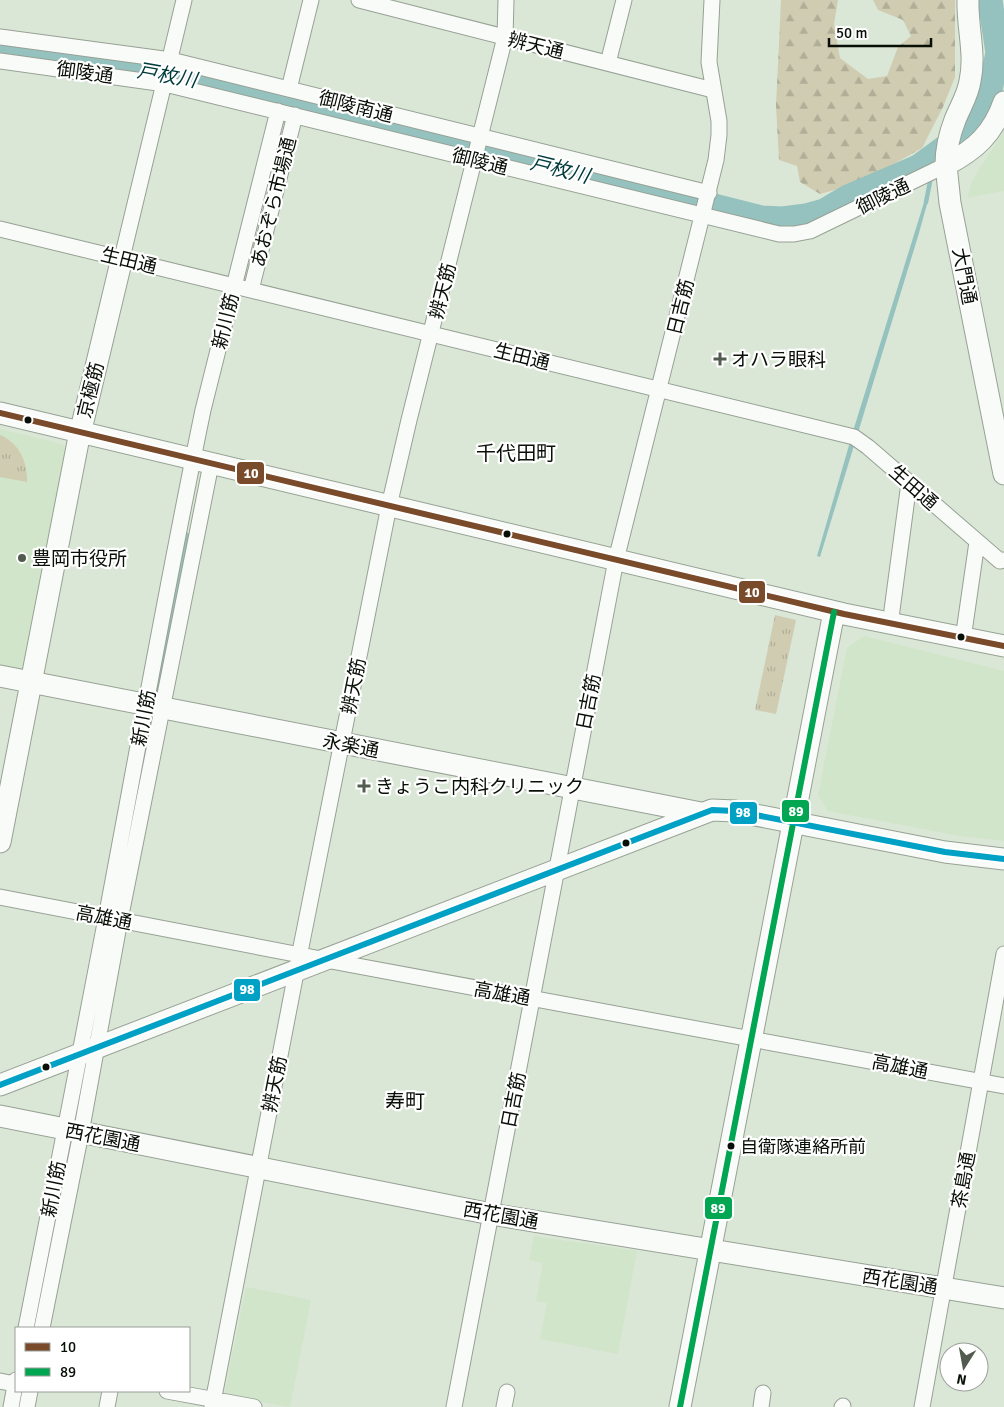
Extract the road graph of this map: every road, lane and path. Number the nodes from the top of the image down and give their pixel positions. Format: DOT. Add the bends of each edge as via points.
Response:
graph roads {
  1 [pos="184,0"];
  2 [pos="311,0"];
  3 [pos="359,0"];
  4 [pos="506,0"];
  5 [pos="624,0"];
  6 [pos="712,0"];
  7 [pos="968,0"];
  8 [pos="390,4"];
  9 [pos="0,37"];
  10 [pos="505,37"];
  11 [pos="0,61"];
  12 [pos="170,62"];
  13 [pos="608,63"];
  14 [pos="165,82"];
  15 [pos="289,89"];
  16 [pos="712,90"];
  17 [pos="1004,102"];
  18 [pos="278,111"];
  19 [pos="294,115"];
  20 [pos="480,138"];
  21 [pos="475,158"];
  22 [pos="946,165"];
  23 [pos="708,195"];
  24 [pos="703,214"];
  25 [pos="0,229"];
  26 [pos="122,258"];
  27 [pos="234,286"];
  28 [pos="251,290"];
  29 [pos="431,334"];
  30 [pos="660,390"];
  31 [pos="0,413"];
  32 [pos="80,432"];
  33 [pos="202,461"];
  34 [pos="1004,474"];
  35 [pos="909,483"];
  36 [pos="389,506"];
  37 [pos="977,542"];
  38 [pos="616,560"];
  39 [pos="1004,560"];
  40 [pos="834,612"];
  41 [pos="890,625"];
  42 [pos="964,639"];
  43 [pos="1004,646"];
  44 [pos="0,676"];
  45 [pos="31,682"];
  46 [pos="154,706"];
  47 [pos="342,743"];
  48 [pos="572,788"];
  49 [pos="702,814"];
  50 [pos="794,823"];
  51 [pos="0,842"];
  52 [pos="1004,859"];
  53 [pos="556,870"];
  54 [pos="0,897"];
  55 [pos="113,918"];
  56 [pos="1004,954"];
  57 [pos="324,960"];
  58 [pos="298,963"];
  59 [pos="533,999"];
  60 [pos="752,1039"];
  61 [pos="88,1051"];
  62 [pos="981,1081"];
  63 [pos="0,1085"];
  64 [pos="1004,1086"];
  65 [pos="0,1116"];
  66 [pos="73,1132"];
  67 [pos="258,1168"];
  68 [pos="491,1214"];
  69 [pos="710,1250"];
  70 [pos="943,1288"];
  71 [pos="1004,1298"];
  72 [pos="26,1327"];
  73 [pos="42,1327"];
  74 [pos="0,1381"];
  75 [pos="15,1382"];
  76 [pos="15,1387"];
  77 [pos="30,1392"];
  78 [pos="110,1392"];
  79 [pos="170,1392"];
  80 [pos="213,1403"];
  81 [pos="11,1407"];
  82 [pos="27,1407"];
  83 [pos="107,1407"];
  84 [pos="254,1407"];
  85 [pos="454,1407"];
  86 [pos="680,1407"];
  87 [pos="922,1407"];
  1 -- 12 [label="street, 京極筋"];
  2 -- 15 [label="street"];
  3 -- 8 [label="street, 辨天通"];
  4 -- 10 [label="street, 辨天筋"];
  5 -- 13 [label="street"];
  6 -- 16 [label="street, 日吉筋" via="709,62"];
  7 -- 22 [label="street, 大門通" via="971,75 968,92 951,130"];
  8 -- 10 [label="street, 辨天通"];
  9 -- 12 [label="street, 御陵南通"];
  10 -- 13 [label="street, 辨天通"];
  10 -- 20 [label="street, 辨天筋"];
  11 -- 14 [label="street, 御陵通"];
  12 -- 14 [label="street, 京極筋"];
  12 -- 15 [label="street, 御陵南通"];
  13 -- 16 [label="street, 辨天通"];
  14 -- 18 [label="street, 御陵通"];
  14 -- 26 [label="street, 京極筋"];
  15 -- 20 [label="street, 御陵南通"];
  16 -- 23 [label="street, 日吉筋" via="719,135"];
  17 -- 22 [label="street" via="995,122 977,145"];
  18 -- 19 [label="street, 御陵通"];
  18 -- 27 [label="street, 新川筋"];
  19 -- 21 [label="street, 御陵通"];
  19 -- 28 [label="street, あおぞら市場通"];
  20 -- 21 [label="street, 辨天筋"];
  20 -- 23 [label="street, 御陵南通"];
  21 -- 24 [label="street, 御陵通"];
  21 -- 29 [label="street, 辨天筋"];
  22 -- 24 [label="street, 御陵通" via="802,233 779,234"];
  22 -- 34 [label="street, 大門通" via="950,203"];
  23 -- 24 [label="street, 日吉筋"];
  24 -- 30 [label="street, 日吉筋"];
  25 -- 26 [label="street, 生田通"];
  26 -- 27 [label="street, 生田通"];
  26 -- 32 [label="street, 京極筋"];
  27 -- 28 [label="street, 生田通"];
  27 -- 33 [label="street, 新川筋"];
  28 -- 29 [label="street, 生田通"];
  29 -- 30 [label="street, 生田通"];
  29 -- 36 [label="street, 辨天筋"];
  30 -- 35 [label="street, 生田通" via="854,437"];
  30 -- 38 [label="street, 日吉筋"];
  31 -- 32 [label="street"];
  32 -- 33 [label="street"];
  32 -- 45 [label="street, 京極筋"];
  33 -- 36 [label="street"];
  33 -- 46 [label="street, 新川筋"];
  35 -- 37 [label="street, 生田通"];
  35 -- 41 [label="street"];
  36 -- 38 [label="street"];
  36 -- 47 [label="street, 辨天筋"];
  37 -- 39 [label="street, 生田通" via="1000,561"];
  37 -- 42 [label="street"];
  38 -- 40 [label="street"];
  38 -- 48 [label="street, 日吉筋"];
  40 -- 41 [label="street"];
  40 -- 50 [label="street"];
  41 -- 42 [label="street"];
  42 -- 43 [label="street"];
  44 -- 45 [label="street, 永楽通"];
  45 -- 46 [label="street, 永楽通"];
  45 -- 51 [label="street, 京極筋"];
  46 -- 47 [label="street, 永楽通"];
  46 -- 55 [label="street, 新川筋"];
  47 -- 48 [label="street, 永楽通"];
  47 -- 58 [label="street, 辨天筋"];
  48 -- 49 [label="street, 永楽通"];
  48 -- 53 [label="street, 日吉筋"];
  49 -- 50 [label="street" via="724,810"];
  49 -- 53 [label="street"];
  50 -- 52 [label="street" via="946,852"];
  50 -- 60 [label="street"];
  53 -- 57 [label="street"];
  53 -- 59 [label="street, 日吉筋"];
  54 -- 55 [label="street, 高雄通"];
  55 -- 58 [label="street, 高雄通"];
  55 -- 61 [label="street, 新川筋"];
  56 -- 62 [label="street, 茶島通"];
  57 -- 58 [label="street"];
  57 -- 59 [label="street, 高雄通"];
  58 -- 61 [label="street"];
  58 -- 67 [label="street, 辨天筋"];
  59 -- 60 [label="street, 高雄通"];
  59 -- 68 [label="street, 日吉筋"];
  60 -- 62 [label="street, 高雄通"];
  60 -- 69 [label="street"];
  61 -- 63 [label="street"];
  61 -- 66 [label="street, 新川筋"];
  62 -- 64 [label="street, 高雄通"];
  62 -- 70 [label="street, 茶島通"];
  65 -- 66 [label="street, 西花園通"];
  66 -- 67 [label="street, 西花園通"];
  66 -- 72 [label="street, 新川筋"];
  66 -- 73 [label="street, 新川筋"];
  67 -- 68 [label="street, 西花園通"];
  67 -- 80 [label="street, 辨天筋"];
  68 -- 69 [label="street, 西花園通"];
  68 -- 85 [label="street, 日吉筋"];
  69 -- 70 [label="street, 西花園通"];
  69 -- 86 [label="street"];
  70 -- 71 [label="street, 西花園通"];
  70 -- 87 [label="street, 茶島通"];
  74 -- 75 [label="street"];
  76 -- 81 [label="street"];
  77 -- 82 [label="street"];
  78 -- 83 [label="street"];
  79 -- 80 [label="street"];
  80 -- 84 [label="street"];
}
